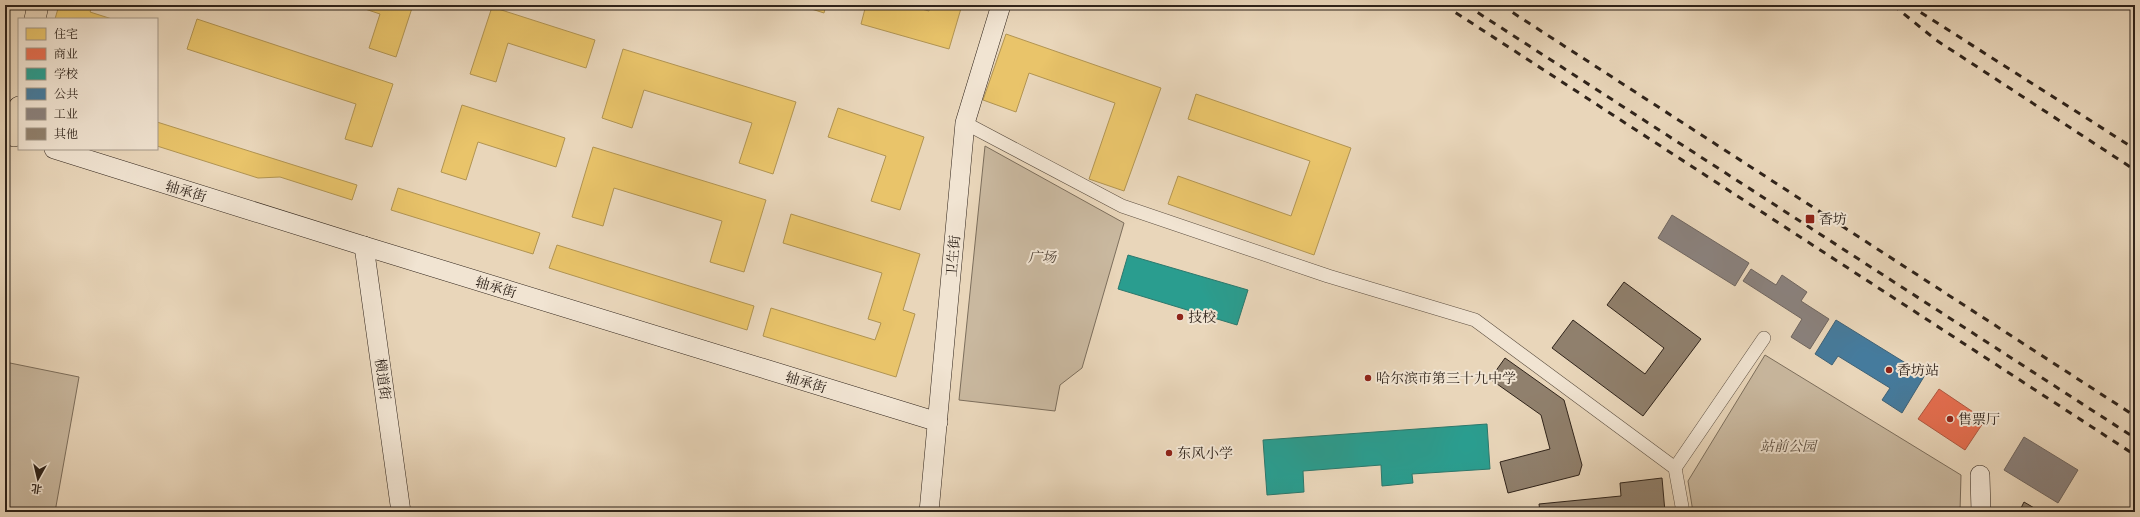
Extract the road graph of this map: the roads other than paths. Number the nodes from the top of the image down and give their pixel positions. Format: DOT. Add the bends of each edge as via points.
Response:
graph roads {
  1 [pos="38,5"];
  2 [pos="1001,5"];
  3 [pos="35,18"];
  4 [pos="18,111"];
  5 [pos="965,124"];
  6 [pos="12,136"];
  7 [pos="57,150"];
  8 [pos="364,246"];
  9 [pos="1764,338"];
  10 [pos="938,422"];
  11 [pos="1675,468"];
  12 [pos="1980,475"];
  13 [pos="401,512"];
  14 [pos="929,512"];
  15 [pos="1683,512"];
  16 [pos="1981,512"];
  1 -- 3 [label="main road"];
  2 -- 5 [label="street, 卫生街"];
  4 -- 6 [label="main road"];
  5 -- 10 [label="street, 卫生街"];
  5 -- 11 [label="street" via="1122,206 1328,276 1475,320"];
  7 -- 8 [label="street, 轴承街"];
  8 -- 10 [label="street, 轴承街"];
  8 -- 13 [label="street, 横道街"];
  9 -- 11 [label="street"];
  10 -- 14 [label="street, 卫生街"];
  11 -- 15 [label="street"];
  12 -- 16 [label="street"];
}
